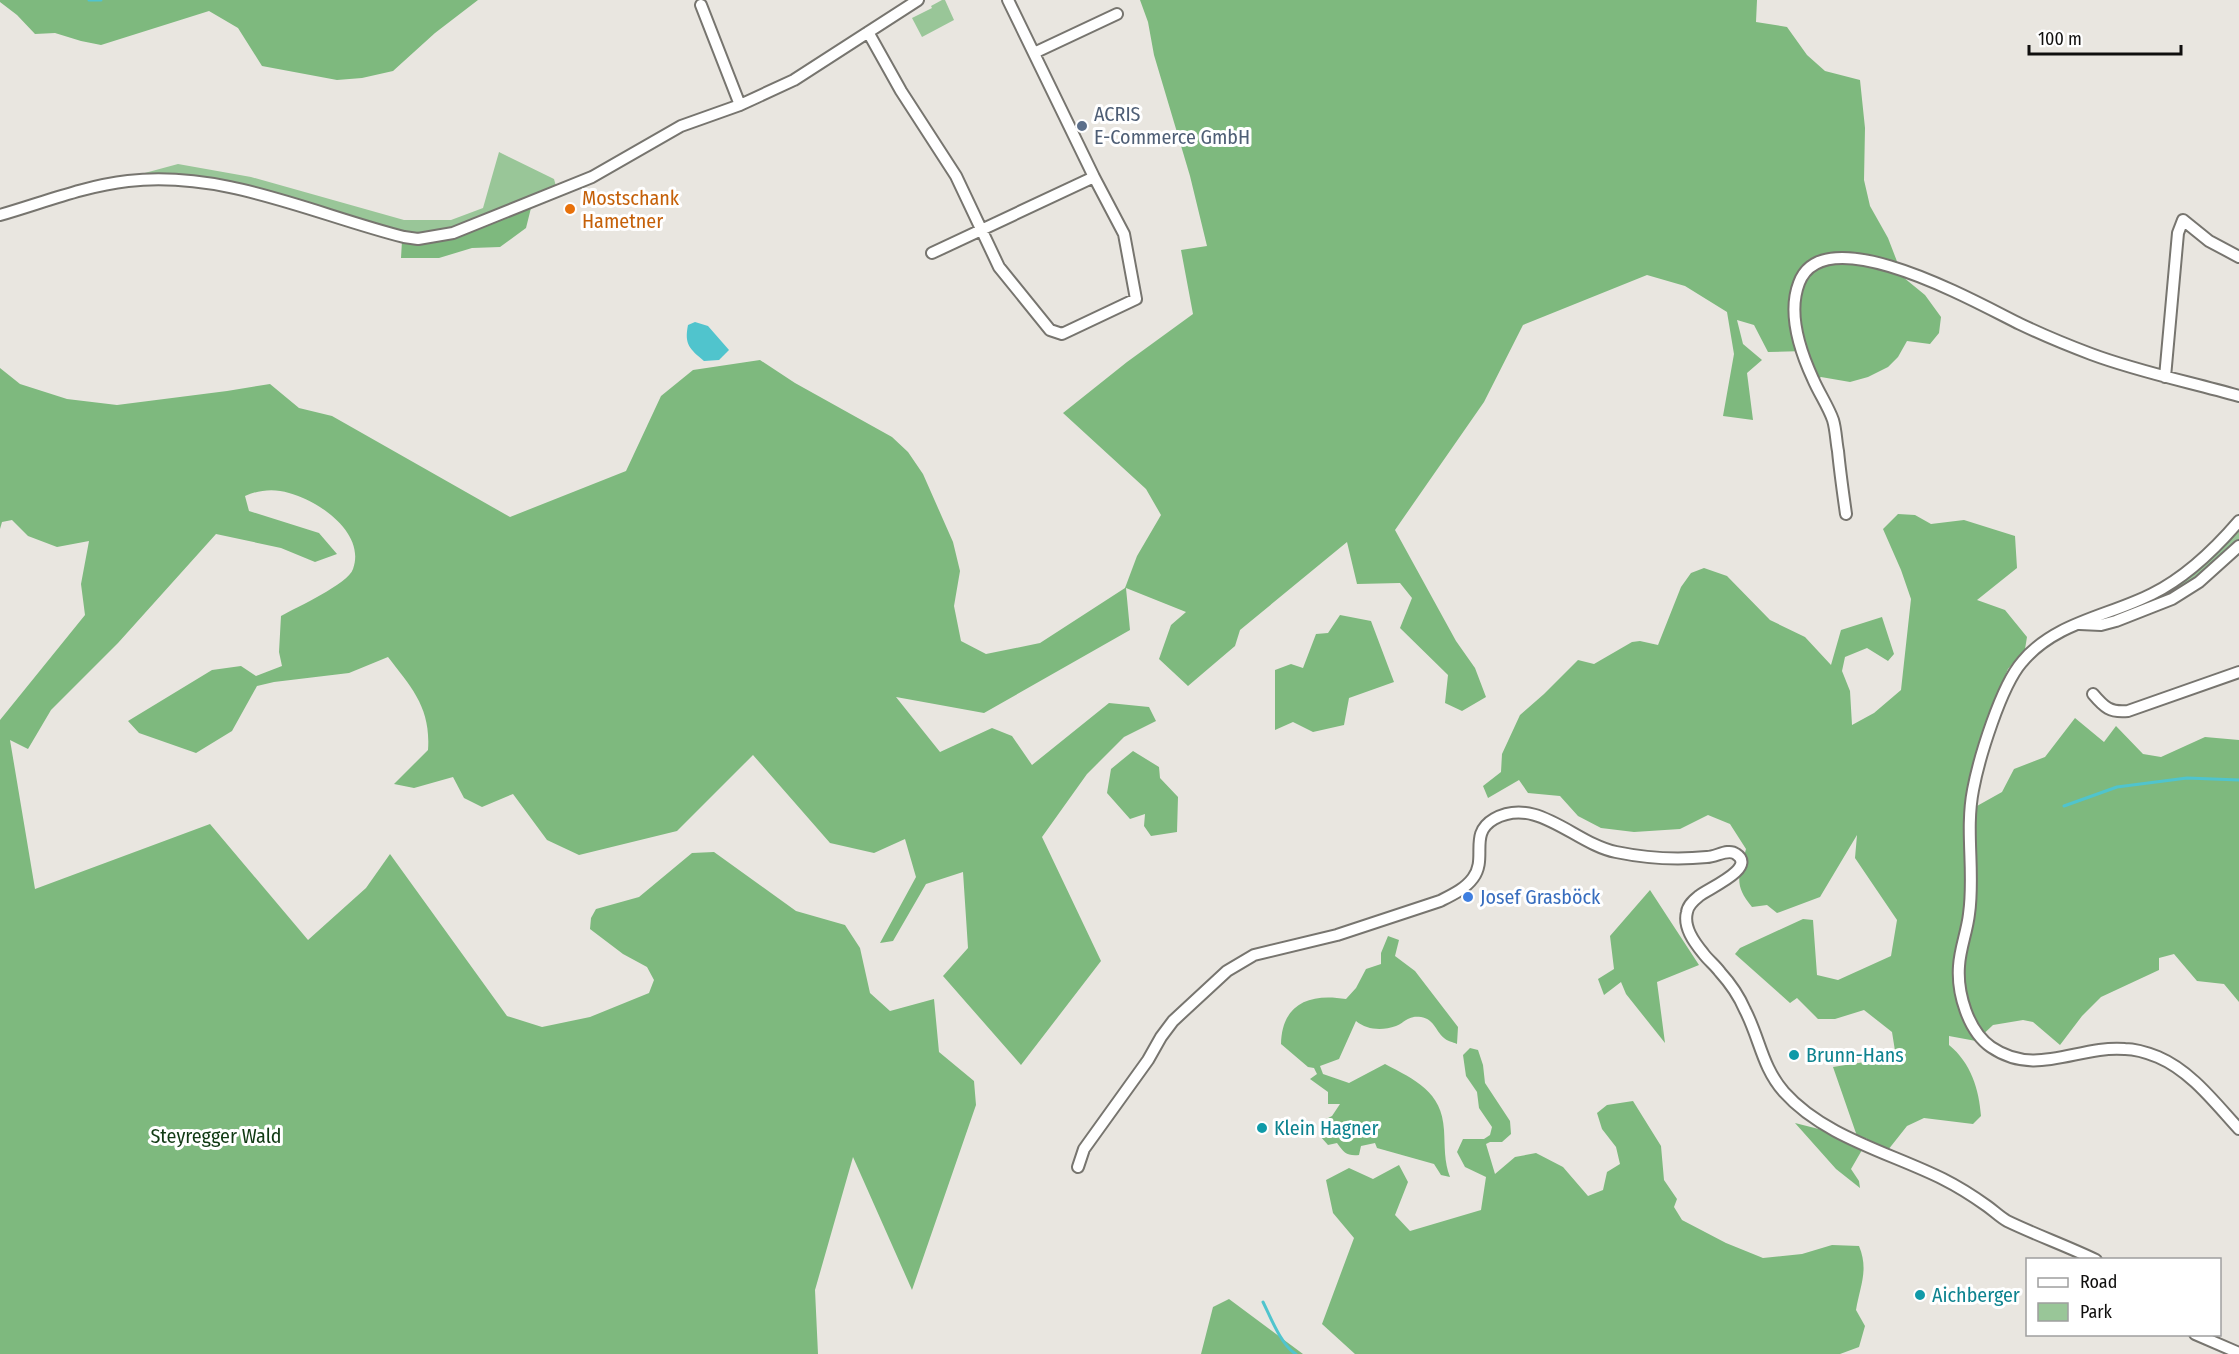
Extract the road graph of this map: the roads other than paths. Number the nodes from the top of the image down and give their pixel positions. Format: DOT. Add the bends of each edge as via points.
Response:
graph roads {
  1 [pos="918,0"];
  2 [pos="1008,0"];
  3 [pos="701,5"];
  4 [pos="1117,15"];
  5 [pos="868,32"];
  6 [pos="1034,53"];
  7 [pos="740,105"];
  8 [pos="1094,177"];
  9 [pos="0,215"];
  10 [pos="981,230"];
  11 [pos="932,253"];
  12 [pos="2239,257"];
  13 [pos="2165,377"];
  14 [pos="2239,396"];
  15 [pos="1846,514"];
  16 [pos="2239,521"];
  17 [pos="2239,546"];
  18 [pos="2077,623"];
  19 [pos="2239,672"];
  20 [pos="2093,694"];
  21 [pos="2239,1129"];
  22 [pos="1078,1167"];
  23 [pos="2092,1258"];
  24 [pos="2197,1336"];
  25 [pos="2239,1353"];
  1 -- 5 [label="street"];
  2 -- 6 [label="street"];
  3 -- 7 [label="street"];
  4 -- 6 [label="street"];
  5 -- 7 [label="street" via="794,80"];
  5 -- 10 [label="street" via="956,176"];
  6 -- 8 [label="street"];
  7 -- 9 [label="street" via="681,126 572,186 437,237 404,237 236,188 193,180 149,179 105,185"];
  8 -- 10 [label="street"];
  8 -- 10 [label="street" via="1126,237 1136,299 1062,334 1050,330 999,267"];
  10 -- 11 [label="street"];
  12 -- 13 [label="street" via="2209,241 2183,220 2178,233"];
  13 -- 14 [label="street"];
  13 -- 15 [label="street" via="2060,342 1902,270 1864,260 1827,258 1816,263 1799,282 1795,316 1802,350 1833,421"];
  16 -- 18 [label="street" via="2170,584"];
  17 -- 18 [label="street" via="2199,582 2172,599 2101,625"];
  18 -- 21 [label="street" via="2030,653 2012,675 1977,773 1971,816 1969,914 1958,968 1962,997 1978,1036 2002,1054 2031,1062 2107,1049 2142,1052 2176,1066"];
  19 -- 20 [label="street" via="2128,711 2116,712 2103,706"];
  22 -- 23 [label="street" via="1084,1149 1173,1021 1227,971 1254,955 1337,935 1440,901 1466,886 1478,871 1479,837 1485,827 1504,814 1520,812 1535,814 1586,841 1617,852 1678,858 1712,857 1727,852 1738,855 1741,860 1736,872 1692,903 1687,910 1687,926 1703,954 1736,993 1771,1076 1785,1093 1798,1106 1841,1132 1944,1180 2004,1219"];
  24 -- 25 [label="street"];
}
